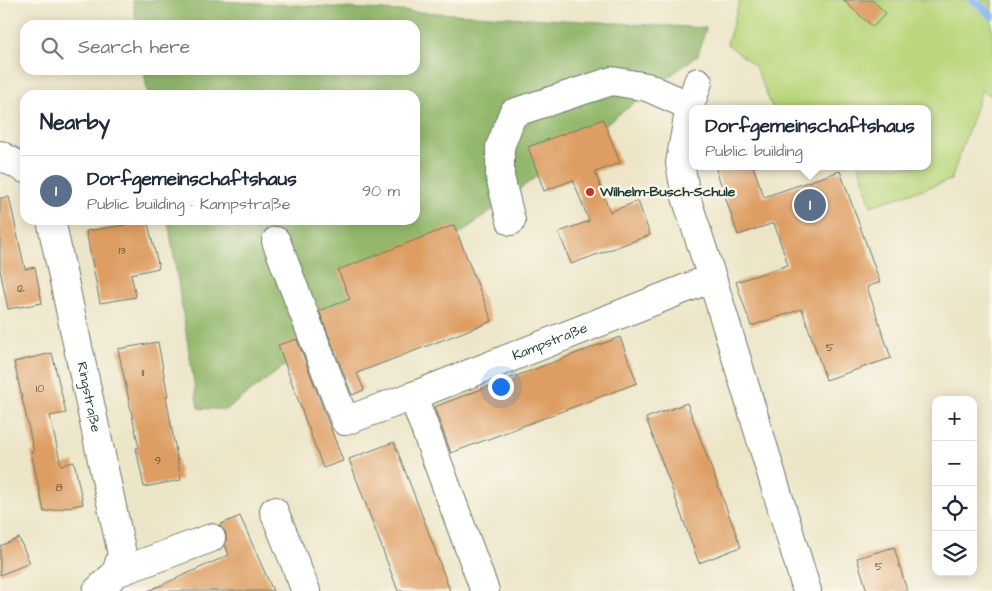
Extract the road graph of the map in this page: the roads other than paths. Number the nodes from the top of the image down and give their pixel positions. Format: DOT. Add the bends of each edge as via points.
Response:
graph roads {
  1 [pos="692,105"];
  2 [pos="689,119"];
  3 [pos="0,155"];
  4 [pos="20,166"];
  5 [pos="511,221"];
  6 [pos="52,225"];
  7 [pos="276,241"];
  8 [pos="712,278"];
  9 [pos="413,396"];
  10 [pos="274,511"];
  11 [pos="211,538"];
  12 [pos="107,582"];
  13 [pos="306,591"];
  14 [pos="485,591"];
  15 [pos="807,591"];
  1 -- 5 [label="street" via="694,94 612,81 513,113 500,147 500,177"];
  2 -- 8 [label="street" via="680,163 686,197"];
  3 -- 4 [label="street"];
  6 -- 12 [label="street, Ringstraße" via="122,554"];
  7 -- 9 [label="street, Kampstraße" via="344,422"];
  8 -- 9 [label="street, Kampstraße"];
  8 -- 15 [label="street"];
  9 -- 14 [label="street"];
  10 -- 13 [label="street"];
  11 -- 12 [label="street, Ringstraße"];
}
